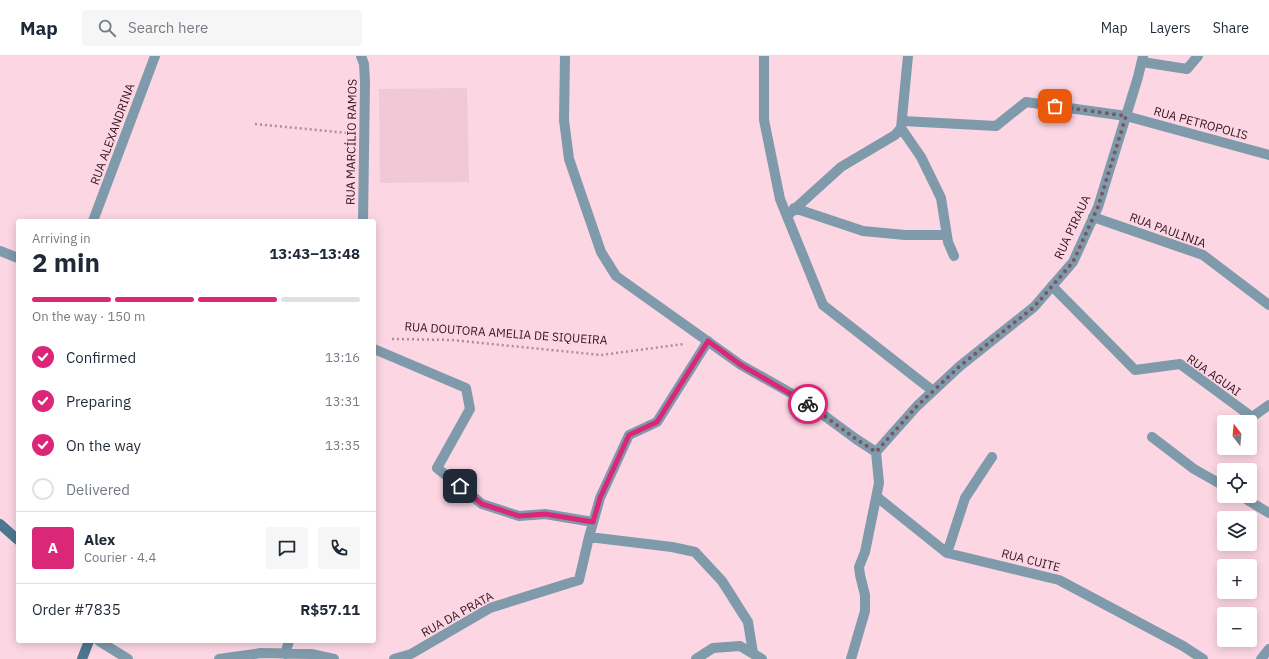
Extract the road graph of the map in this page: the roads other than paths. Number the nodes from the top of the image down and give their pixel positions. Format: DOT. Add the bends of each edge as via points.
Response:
graph roads {
  1 [pos="155,56"];
  2 [pos="566,56"];
  3 [pos="764,56"];
  4 [pos="908,56"];
  5 [pos="1198,56"];
  6 [pos="365,59"];
  7 [pos="1143,59"];
  8 [pos="1126,116"];
  9 [pos="902,124"];
  10 [pos="1269,155"];
  11 [pos="790,212"];
  12 [pos="1093,217"];
  13 [pos="94,219"];
  14 [pos="363,219"];
  15 [pos="947,236"];
  16 [pos="0,251"];
  17 [pos="954,256"];
  18 [pos="16,257"];
  19 [pos="1052,286"];
  20 [pos="1269,305"];
  21 [pos="708,341"];
  22 [pos="376,350"];
  23 [pos="933,392"];
  24 [pos="1269,405"];
  25 [pos="1152,437"];
  26 [pos="876,452"];
  27 [pos="992,457"];
  28 [pos="1217,482"];
  29 [pos="877,497"];
  30 [pos="1252,503"];
  31 [pos="1269,513"];
  32 [pos="593,522"];
  33 [pos="0,524"];
  34 [pos="589,537"];
  35 [pos="16,538"];
  36 [pos="947,553"];
  37 [pos="88,643"];
  38 [pos="105,643"];
  39 [pos="288,643"];
  40 [pos="1269,649"];
  41 [pos="753,653"];
  42 [pos="285,654"];
  43 [pos="82,659"];
  44 [pos="128,659"];
  45 [pos="219,659"];
  46 [pos="334,659"];
  47 [pos="394,659"];
  48 [pos="696,659"];
  49 [pos="762,659"];
  50 [pos="851,659"];
  51 [pos="1203,659"];
  52 [pos="1261,659"];
  1 -- 13 [label="street, RUA ALEXANDRINA"];
  2 -- 21 [label="street" via="564,120 569,159 601,252 616,276"];
  3 -- 11 [label="street" via="764,120 780,198"];
  4 -- 9 [label="street"];
  5 -- 7 [label="street" via="1187,69"];
  6 -- 14 [label="street, RUA MARCÍLIO RAMOS"];
  7 -- 8 [label="street, RUA PIRAUA"];
  8 -- 9 [label="street, RUA PETROPOLIS" via="1026,102 996,126"];
  8 -- 10 [label="street, RUA PETROPOLIS"];
  8 -- 12 [label="street, RUA PIRAUA"];
  9 -- 11 [label="street" via="895,135 841,167"];
  9 -- 15 [label="street" via="941,198"];
  11 -- 15 [label="street" via="863,231"];
  11 -- 23 [label="street" via="823,305"];
  12 -- 19 [label="street, RUA PIRAUA" via="1073,262"];
  12 -- 20 [label="street, RUA PAULINIA" via="1202,255"];
  15 -- 17 [label="street"];
  16 -- 18 [label="street"];
  19 -- 23 [label="street, RUA PIRAUA" via="1034,307 960,366"];
  19 -- 24 [label="street, RUA AGUAI" via="1135,370 1180,364 1252,418"];
  21 -- 26 [label="street" via="741,365 803,400"];
  21 -- 32 [label="street" via="657,422 629,435 600,498"];
  22 -- 32 [label="street" via="466,388 470,409 437,468 482,504 519,516 545,514"];
  23 -- 26 [label="street, RUA PIRAUA"];
  25 -- 28 [label="street" via="1194,469"];
  26 -- 29 [label="street" via="879,483"];
  27 -- 36 [label="street" via="965,498"];
  29 -- 36 [label="street, RUA CUITE"];
  29 -- 50 [label="street" via="860,567 865,612"];
  30 -- 31 [label="street"];
  32 -- 34 [label="street"];
  33 -- 35 [label="main road"];
  34 -- 41 [label="street" via="695,552 722,581 748,622"];
  34 -- 47 [label="street, RUA DA PRATA" via="579,580 490,608 411,654"];
  36 -- 51 [label="street, RUA CUITE" via="1059,580"];
  37 -- 43 [label="main road"];
  38 -- 44 [label="street"];
  39 -- 42 [label="street"];
  40 -- 52 [label="street"];
  41 -- 48 [label="street" via="740,646 713,648"];
  41 -- 49 [label="street"];
  42 -- 45 [label="street" via="261,653"];
  42 -- 46 [label="street" via="312,654"];
}
